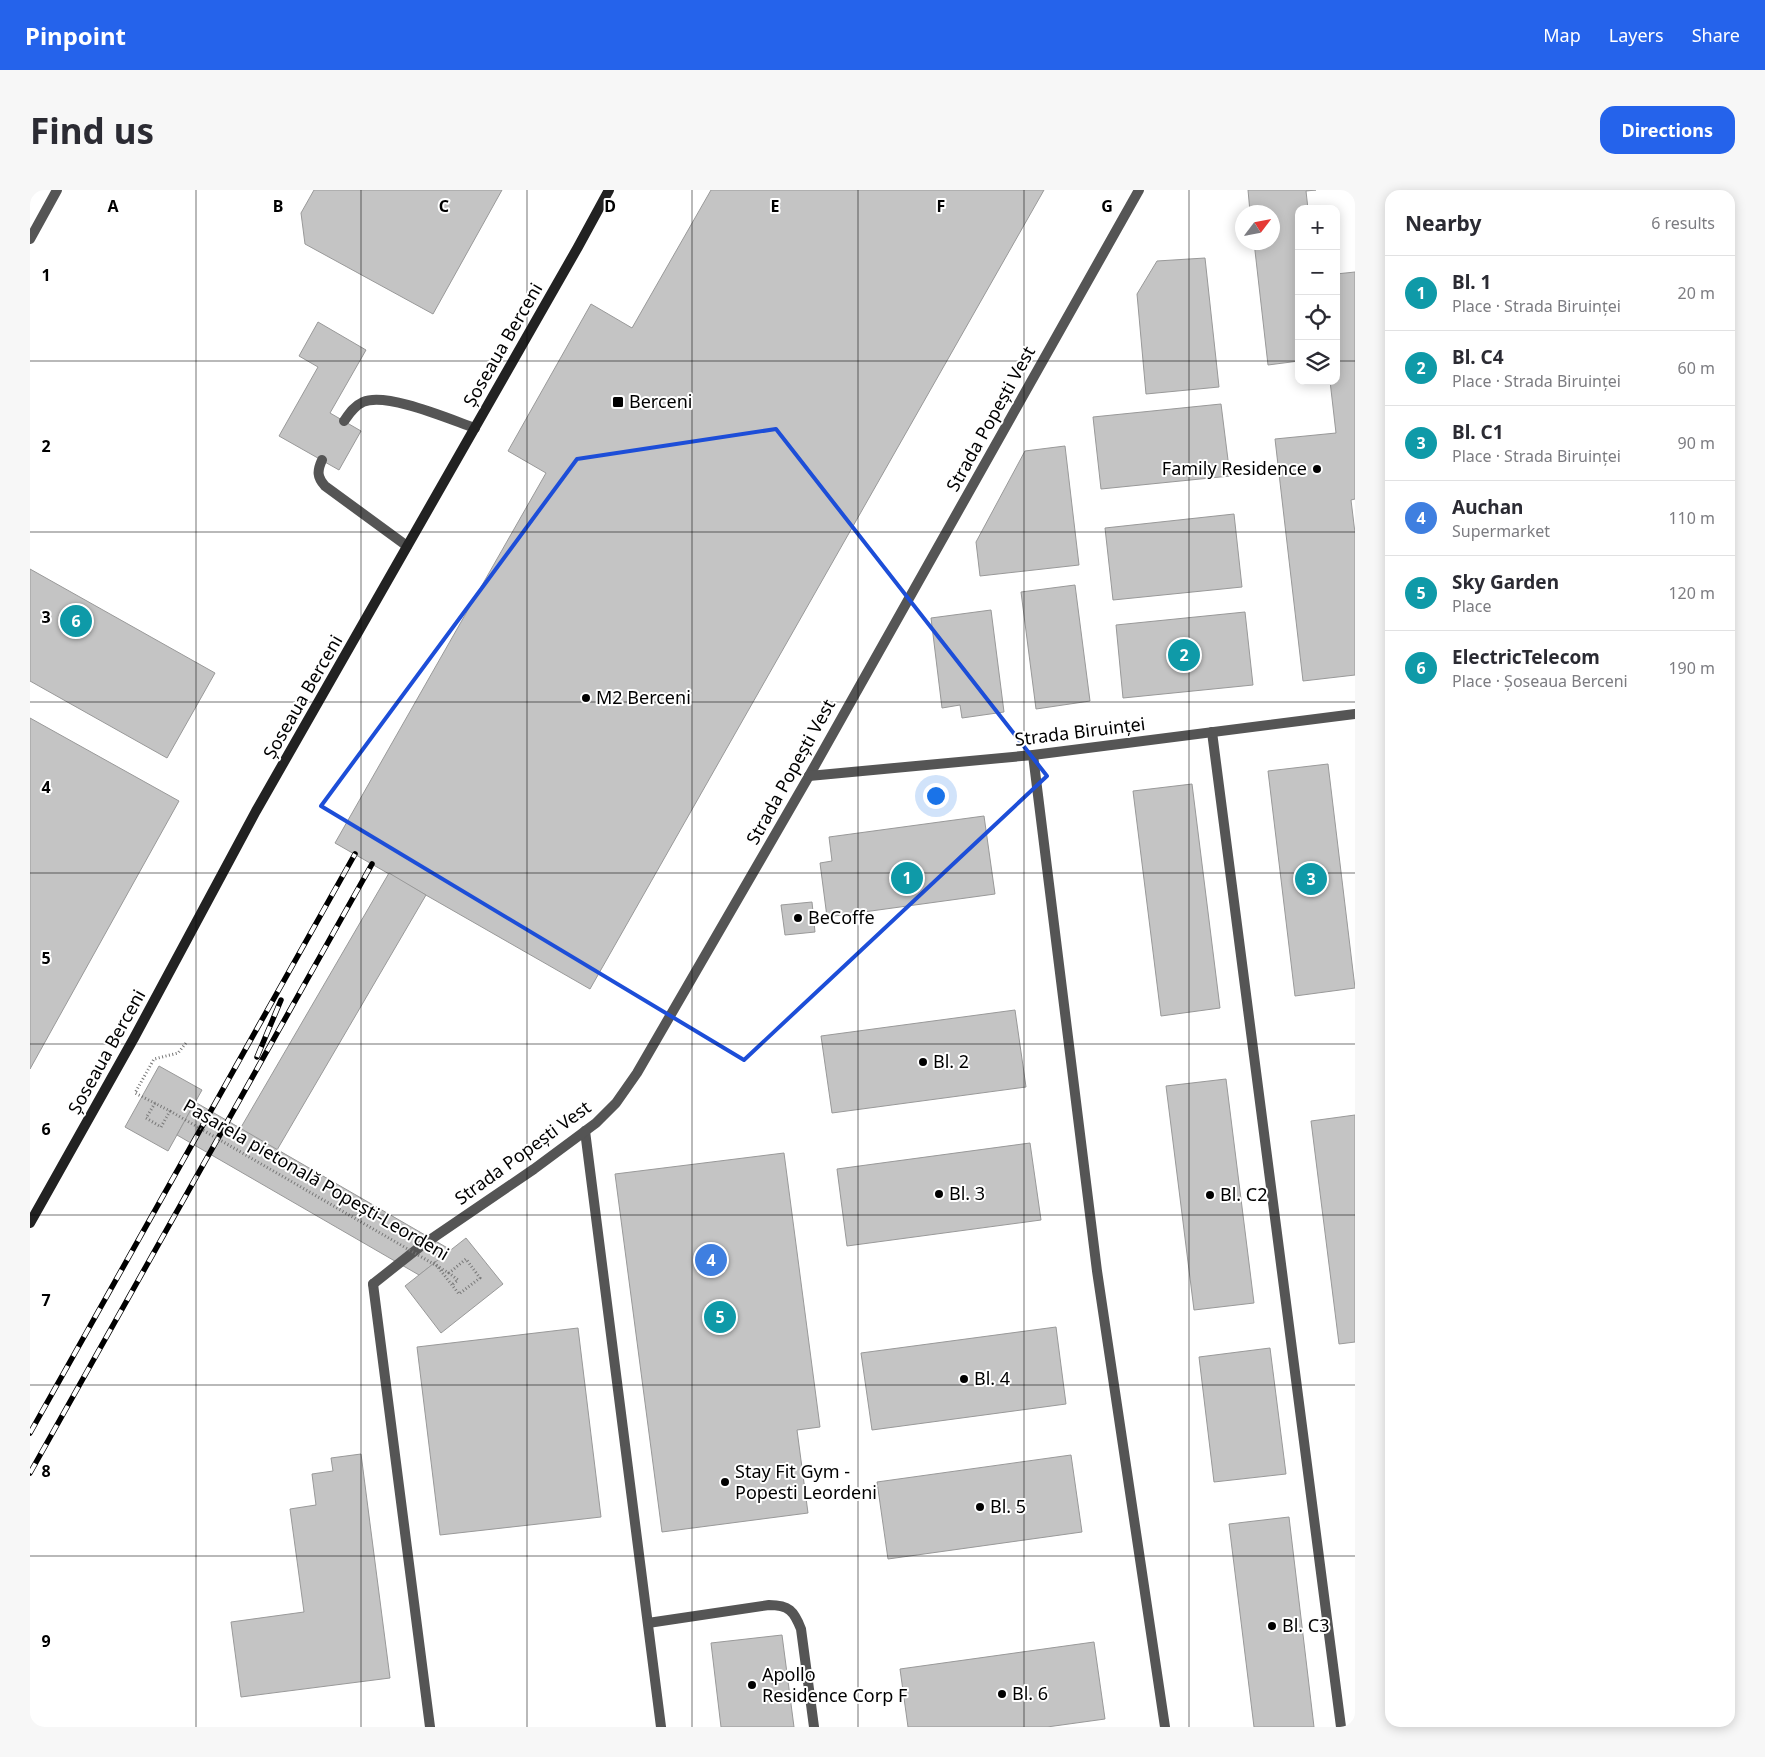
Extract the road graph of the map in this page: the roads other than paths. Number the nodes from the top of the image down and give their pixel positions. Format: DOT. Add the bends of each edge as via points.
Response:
graph roads {
  1 [pos="57,190"];
  2 [pos="608,190"];
  3 [pos="1139,190"];
  4 [pos="30,238"];
  5 [pos="344,421"];
  6 [pos="475,428"];
  7 [pos="322,460"];
  8 [pos="408,546"];
  9 [pos="1355,714"];
  10 [pos="1212,732"];
  11 [pos="1033,755"];
  12 [pos="808,776"];
  13 [pos="585,1131"];
  14 [pos="30,1223"];
  15 [pos="648,1623"];
  16 [pos="430,1727"];
  17 [pos="661,1727"];
  18 [pos="814,1727"];
  19 [pos="1165,1727"];
  20 [pos="1341,1727"];
  1 -- 4 [label="street"];
  2 -- 6 [label="main road, Șoseaua Berceni"];
  3 -- 12 [label="street, Strada Popești Vest"];
  5 -- 6 [label="street" via="361,403 389,400"];
  6 -- 8 [label="main road, Șoseaua Berceni"];
  7 -- 8 [label="street" via="317,470 325,486"];
  8 -- 14 [label="main road, Șoseaua Berceni" via="256,811 130,1046"];
  9 -- 10 [label="street, Strada Biruinței"];
  10 -- 11 [label="street, Strada Biruinței"];
  10 -- 20 [label="street"];
  11 -- 12 [label="street, Strada Biruinței"];
  11 -- 19 [label="street" via="1097,1271"];
  12 -- 13 [label="street, Strada Popești Vest" via="637,1073 616,1103"];
  13 -- 15 [label="street"];
  13 -- 16 [label="street, Strada Popești Vest" via="421,1246 373,1284"];
  15 -- 17 [label="street"];
  15 -- 18 [label="street" via="769,1605 781,1605 790,1610 801,1629"];
}
